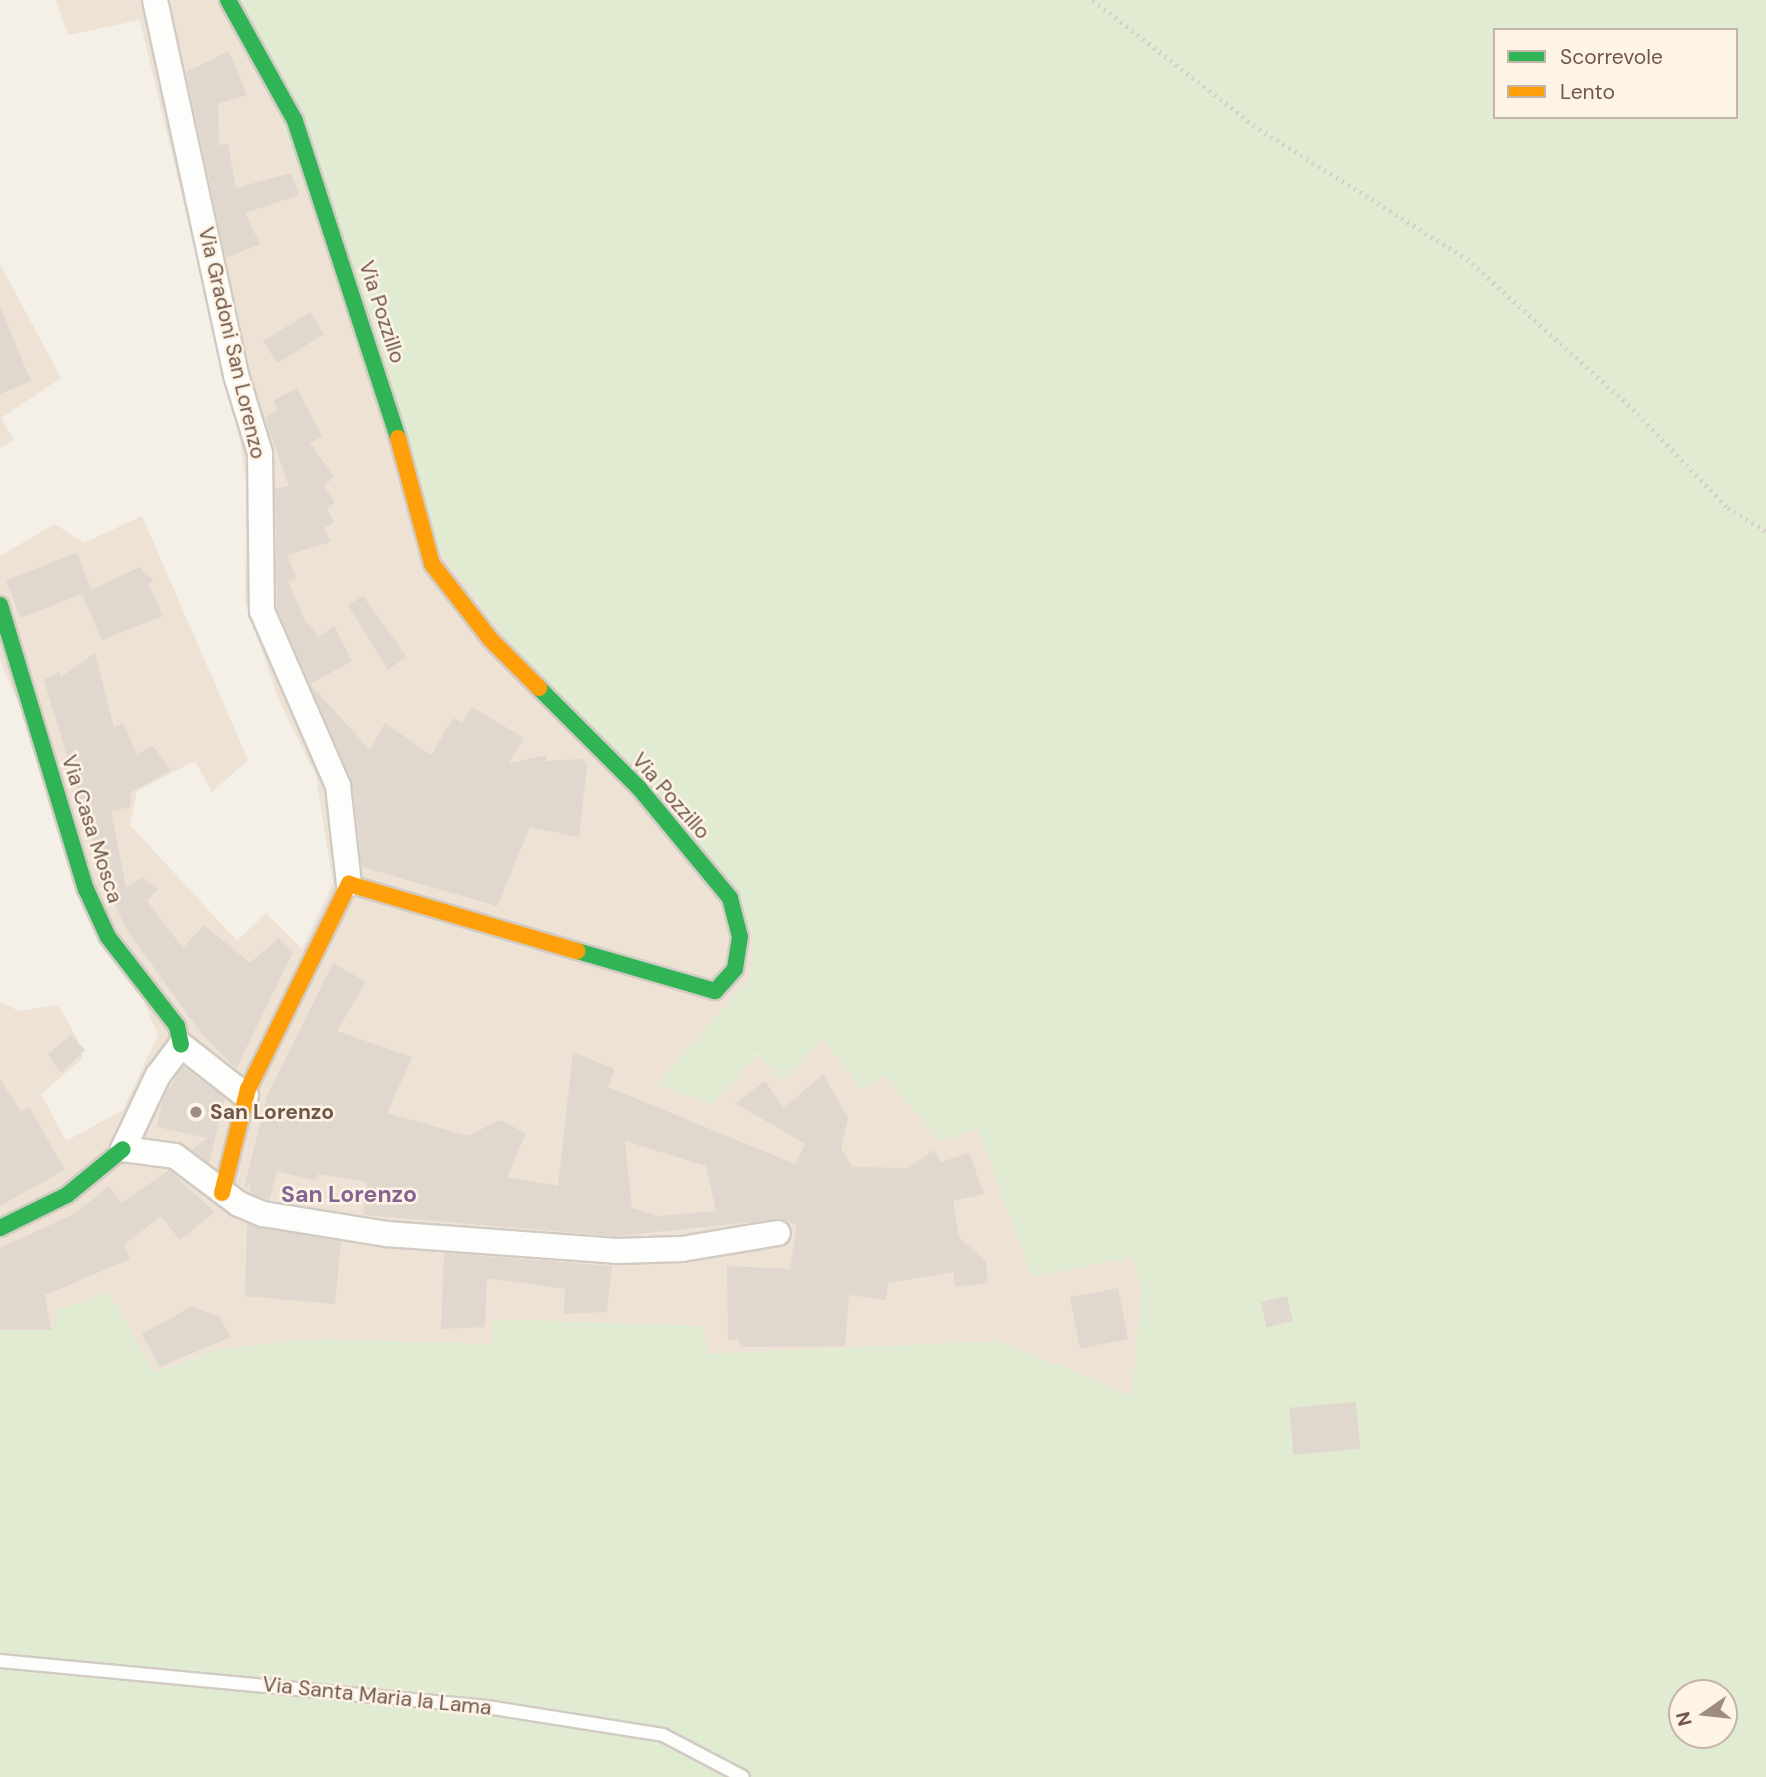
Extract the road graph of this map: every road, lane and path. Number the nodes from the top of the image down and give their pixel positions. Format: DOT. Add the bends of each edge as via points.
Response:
graph roads {
  1 [pos="155,0"];
  2 [pos="228,0"];
  3 [pos="1093,0"];
  4 [pos="1766,531"];
  5 [pos="0,605"];
  6 [pos="349,884"];
  7 [pos="181,1045"];
  8 [pos="246,1097"];
  9 [pos="123,1149"];
  10 [pos="222,1192"];
  11 [pos="0,1228"];
  12 [pos="778,1233"];
  13 [pos="0,1661"];
  14 [pos="743,1777"];
  1 -- 6 [label="street, Via Gradoni San Lorenzo" via="236,375 260,453 262,611 338,786"];
  2 -- 6 [label="street, Via Pozzillo" via="295,121 378,363 432,564 491,640 639,788 730,898 740,937 735,969 715,991"];
  3 -- 4 [label="path" via="1259,129 1467,259 1633,408 1728,508"];
  5 -- 7 [label="street, Via Casa Mosca" via="86,889 108,937 177,1026"];
  6 -- 8 [label="street"];
  7 -- 8 [label="street"];
  7 -- 9 [label="street" via="158,1075"];
  8 -- 10 [label="street"];
  9 -- 10 [label="street" via="175,1156"];
  9 -- 11 [label="street" via="67,1195"];
  10 -- 12 [label="street" via="263,1214 387,1234 616,1251 682,1249"];
  13 -- 14 [label="lane, Via Santa Maria la Lama" via="487,1707 663,1735"];
}
